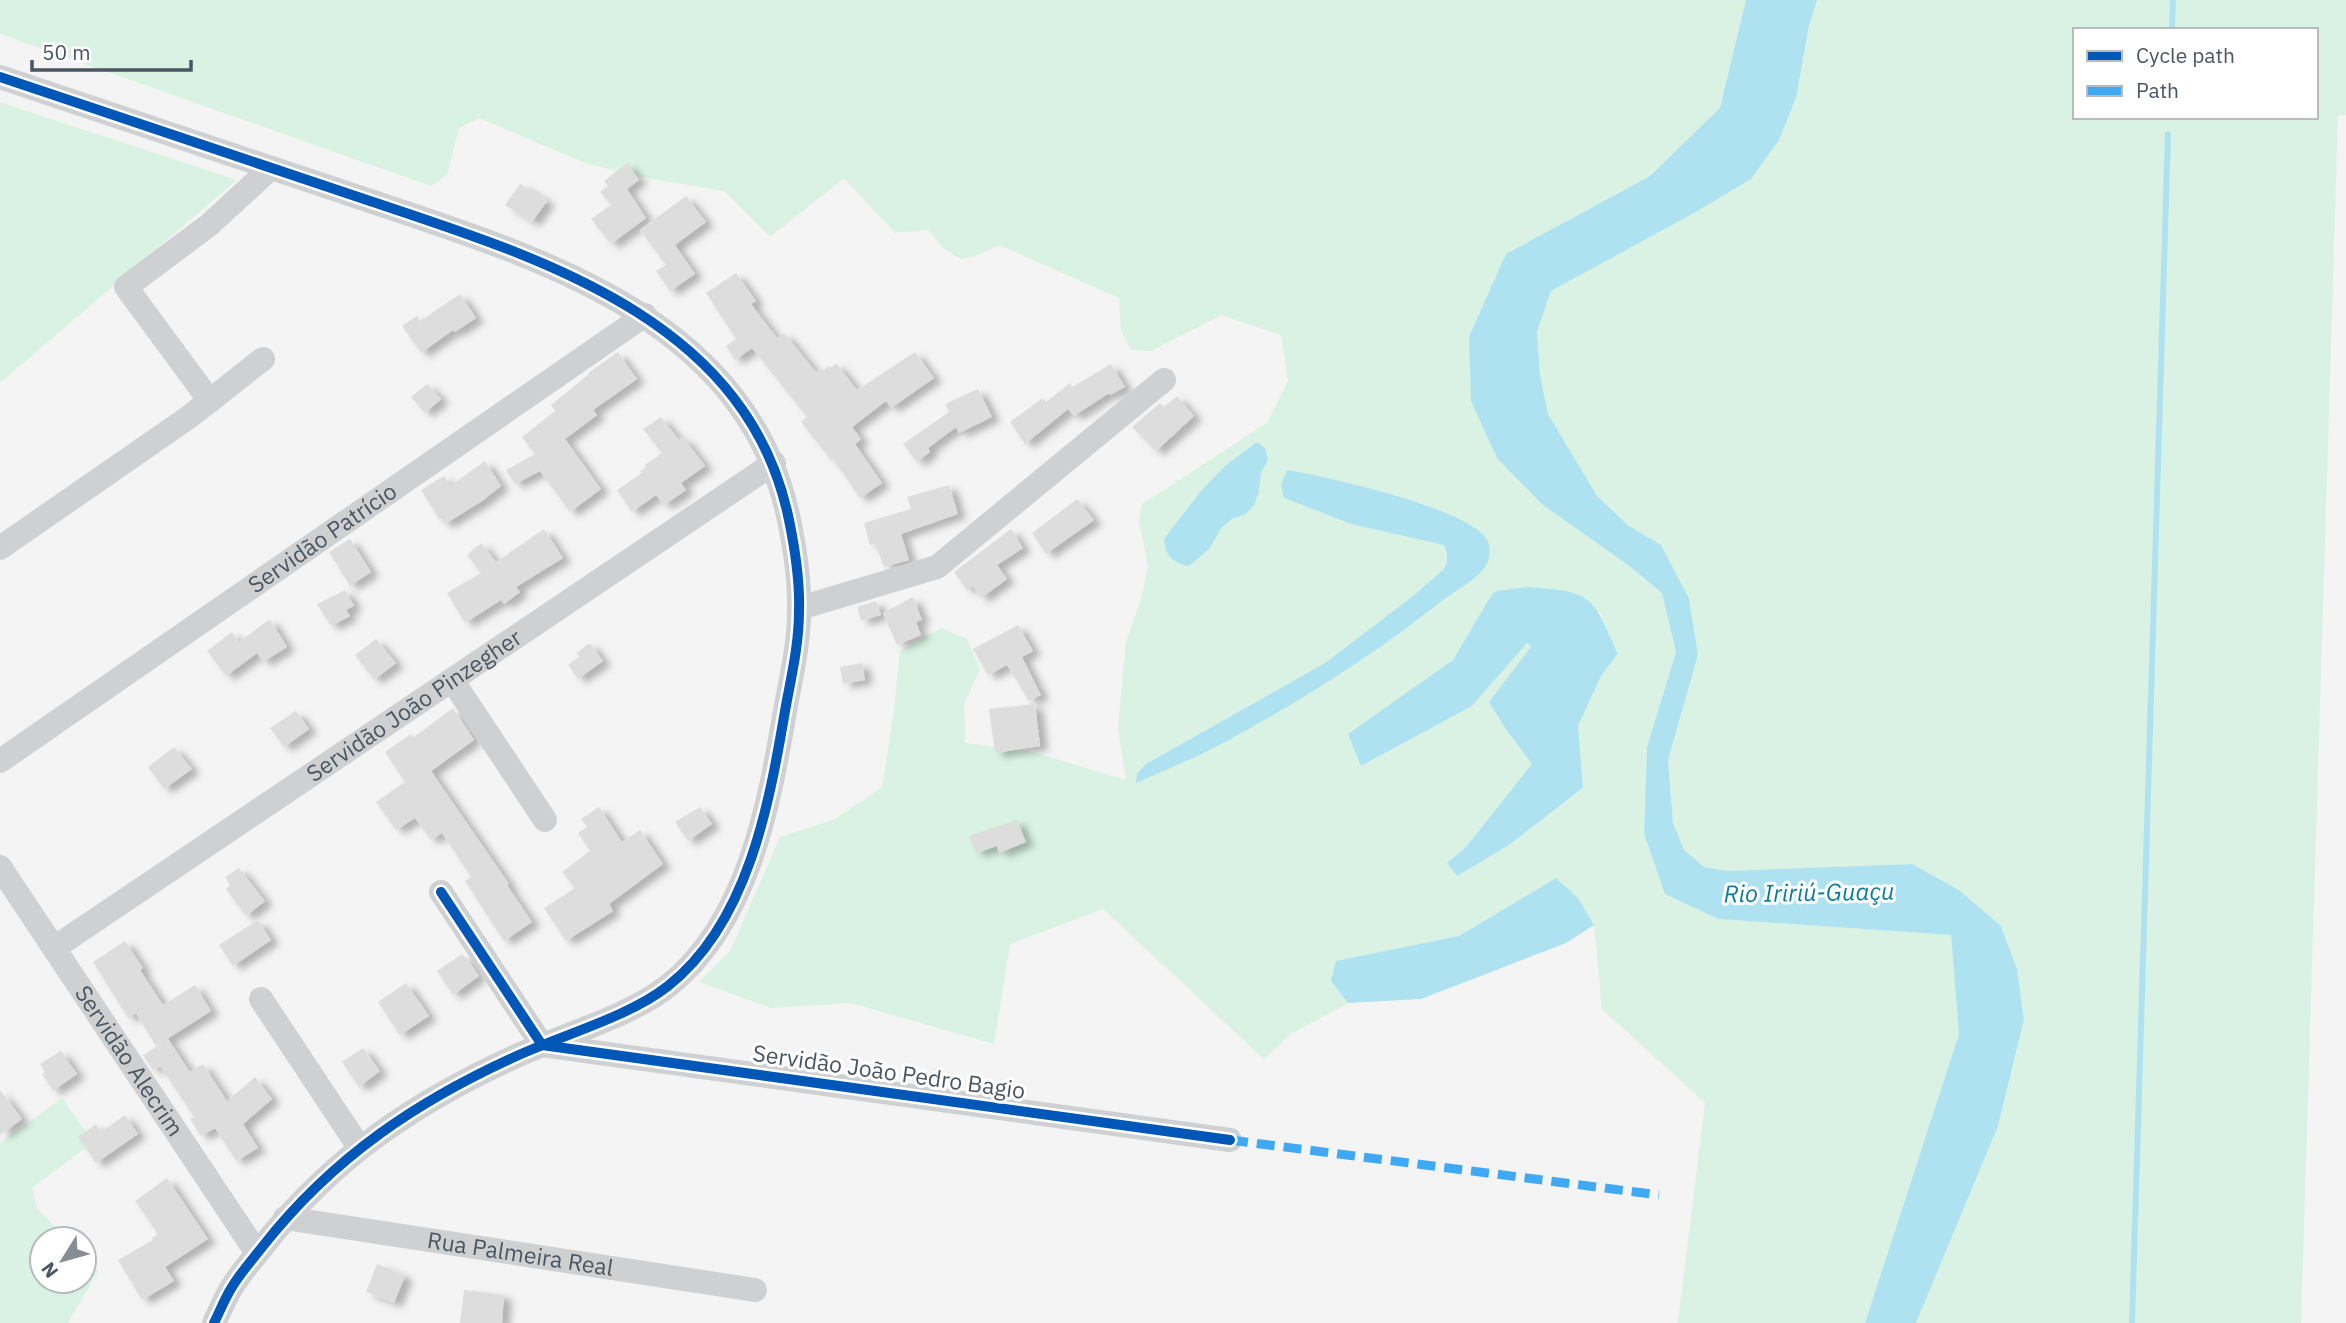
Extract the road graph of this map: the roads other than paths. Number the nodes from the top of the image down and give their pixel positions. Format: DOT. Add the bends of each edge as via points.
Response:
graph roads {
  1 [pos="0,78"];
  2 [pos="271,168"];
  3 [pos="645,315"];
  4 [pos="263,359"];
  5 [pos="1164,380"];
  6 [pos="210,401"];
  7 [pos="774,463"];
  8 [pos="0,548"];
  9 [pos="800,608"];
  10 [pos="452,680"];
  11 [pos="0,761"];
  12 [pos="545,820"];
  13 [pos="0,867"];
  14 [pos="441,892"];
  15 [pos="54,948"];
  16 [pos="261,999"];
  17 [pos="542,1045"];
  18 [pos="1230,1140"];
  19 [pos="359,1147"];
  20 [pos="285,1218"];
  21 [pos="257,1253"];
  22 [pos="755,1290"];
  23 [pos="214,1323"];
  1 -- 2 [label="street"];
  2 -- 3 [label="street" via="493,242 575,277"];
  2 -- 6 [label="street" via="209,225 126,287"];
  3 -- 7 [label="street" via="686,346 724,384 753,423"];
  3 -- 11 [label="street, Servidão Patrício"];
  4 -- 6 [label="street"];
  5 -- 9 [label="street" via="937,567"];
  6 -- 8 [label="street"];
  7 -- 9 [label="street" via="796,550"];
  7 -- 10 [label="street, Servidão João Pinzegher"];
  9 -- 17 [label="street" via="773,783 756,845 714,935 692,965 664,989"];
  10 -- 12 [label="street"];
  10 -- 15 [label="street, Servidão João Pinzegher"];
  13 -- 15 [label="street, Servidão Alecrim"];
  14 -- 17 [label="street"];
  15 -- 21 [label="street, Servidão Alecrim"];
  16 -- 19 [label="street"];
  17 -- 18 [label="street, Servidão João Pedro Bagio"];
  17 -- 19 [label="street" via="479,1073"];
  19 -- 20 [label="street"];
  20 -- 21 [label="street"];
  20 -- 22 [label="street, Rua Palmeira Real"];
  21 -- 23 [label="street" via="232,1286"];
}
